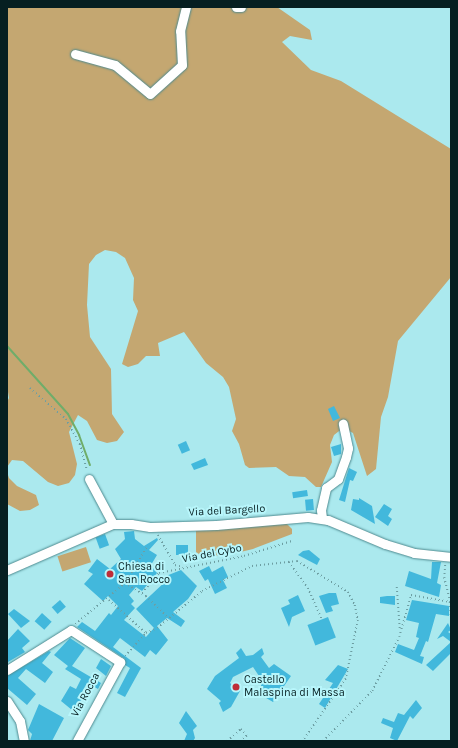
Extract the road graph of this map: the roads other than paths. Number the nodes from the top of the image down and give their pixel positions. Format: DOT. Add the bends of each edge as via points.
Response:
graph roads {
  1 [pos="186,7"];
  2 [pos="236,7"];
  3 [pos="241,7"];
  4 [pos="75,54"];
  5 [pos="343,424"];
  6 [pos="89,479"];
  7 [pos="322,518"];
  8 [pos="113,524"];
  9 [pos="448,557"];
  10 [pos="7,570"];
  11 [pos="7,670"];
  12 [pos="7,701"];
  13 [pos="24,741"];
  14 [pos="76,741"];
  1 -- 4 [label="street" via="180,31 182,65 150,94 115,65"];
  2 -- 3 [label="street"];
  5 -- 7 [label="street" via="348,448 338,478 326,488 321,510"];
  6 -- 8 [label="street"];
  7 -- 8 [label="street, Via del Bargello" via="150,527"];
  7 -- 9 [label="street, Via del Bargello" via="414,553"];
  8 -- 10 [label="street, Via del Bargello"];
  11 -- 14 [label="street, Via Rocca" via="71,630 120,662"];
  12 -- 13 [label="street" via="20,721"];
}
